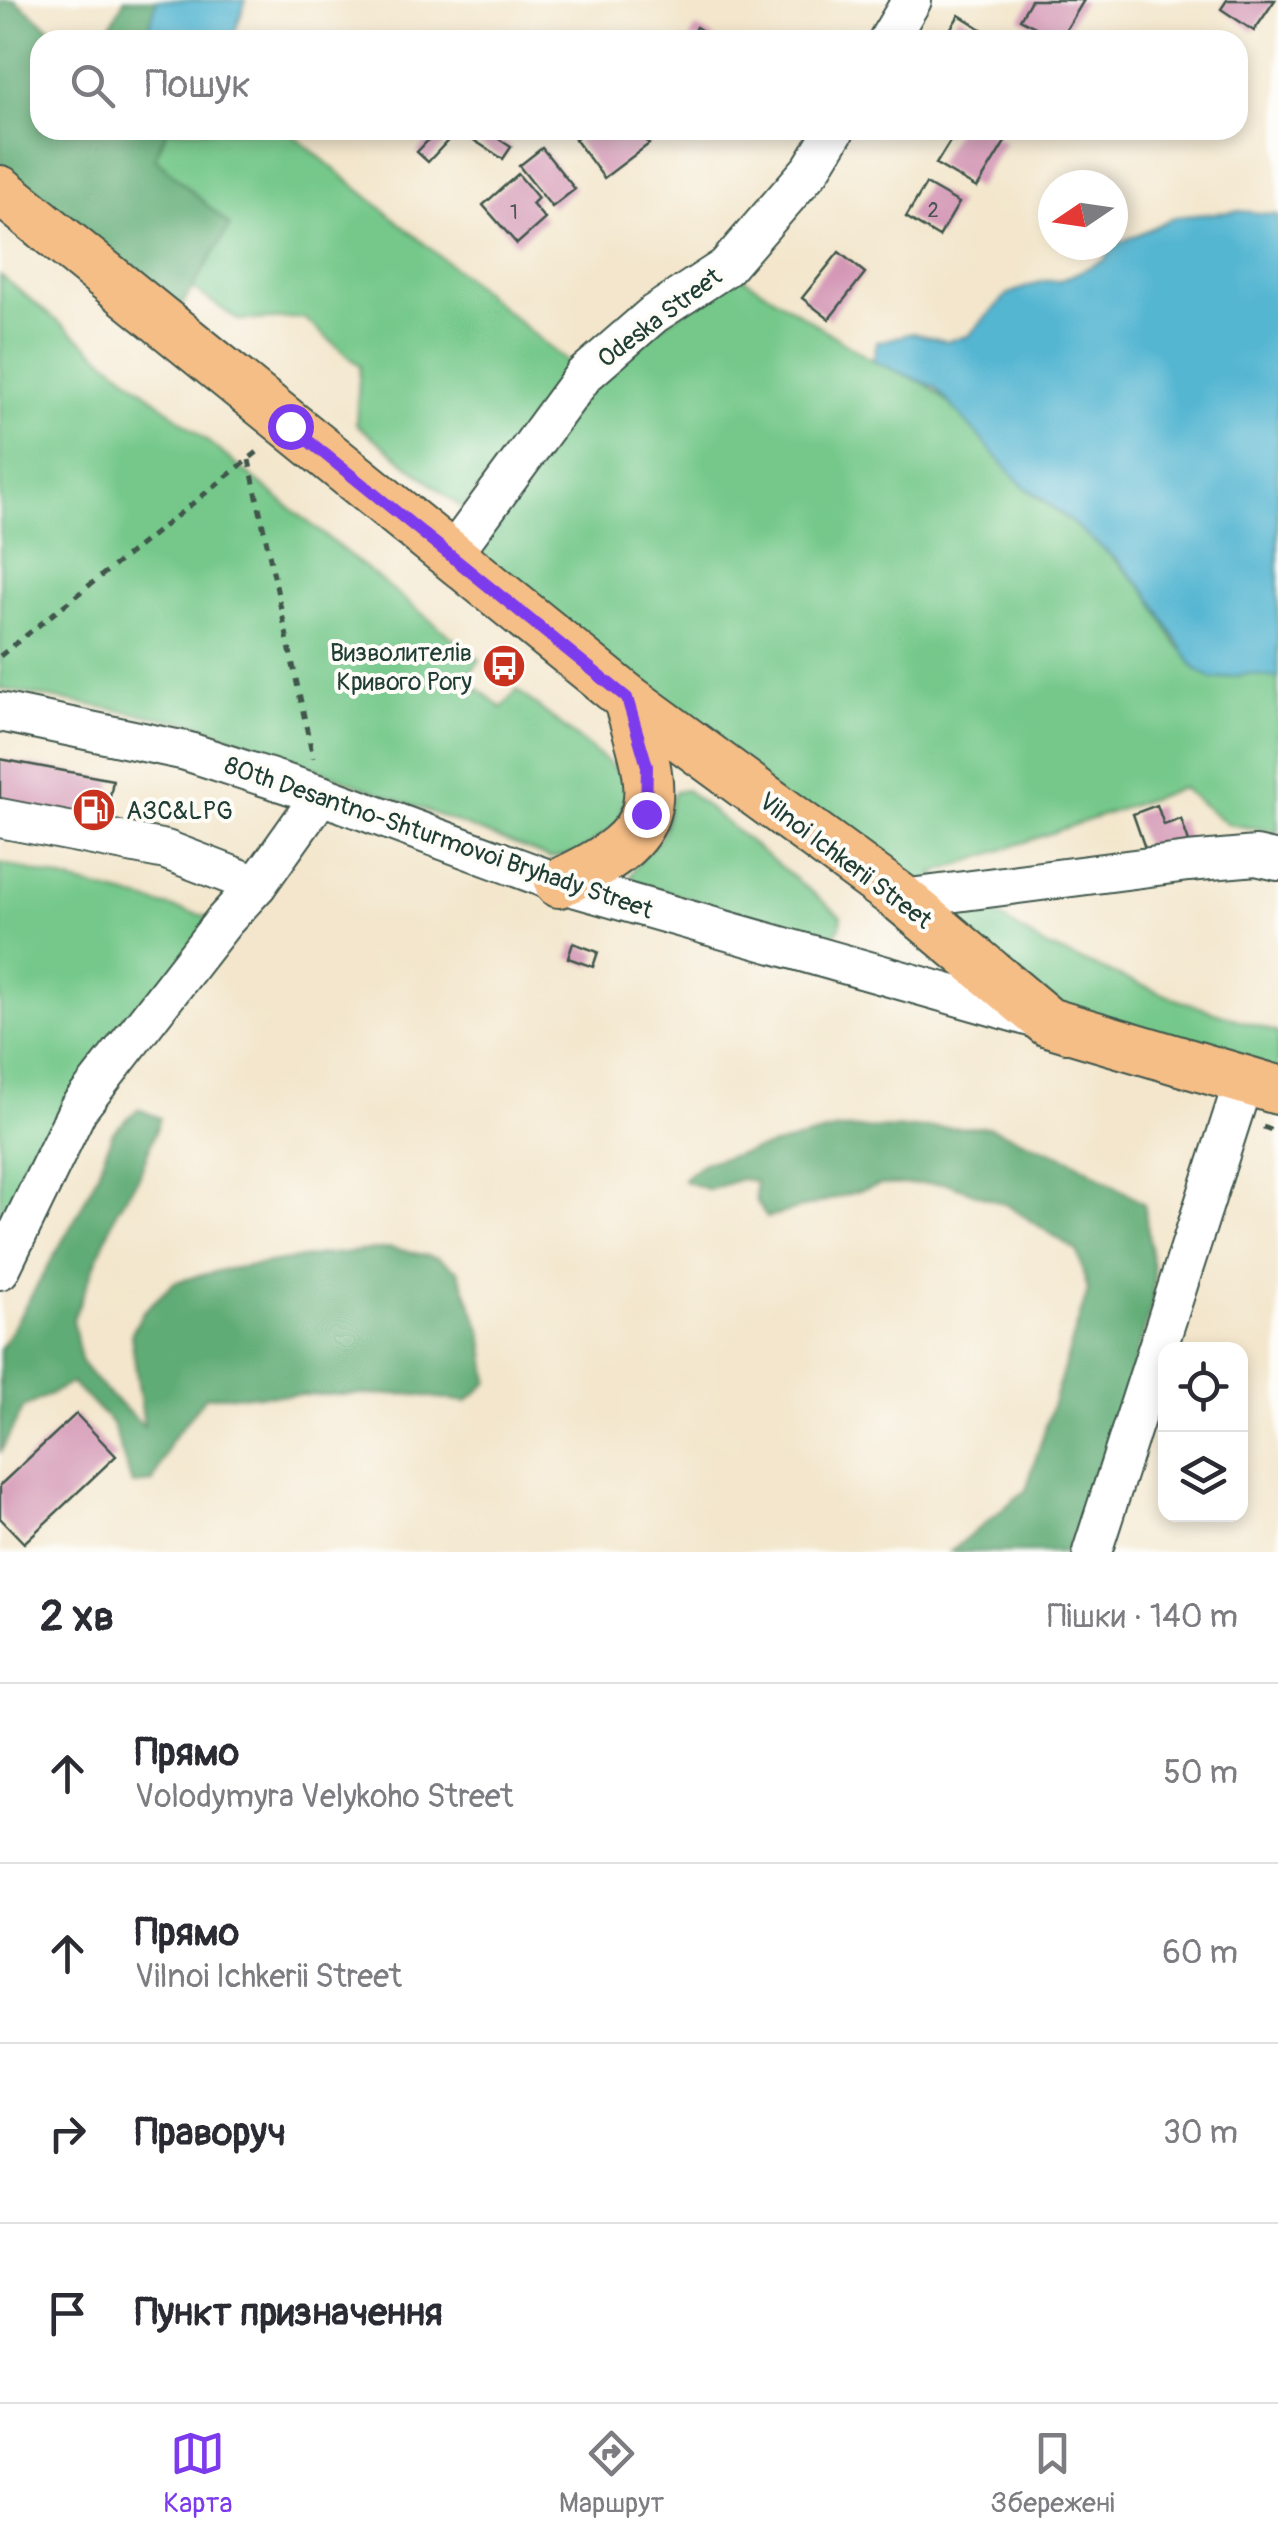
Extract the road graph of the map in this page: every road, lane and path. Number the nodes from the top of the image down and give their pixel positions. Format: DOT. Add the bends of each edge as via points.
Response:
graph roads {
  1 [pos="912,0"];
  2 [pos="894,30"];
  3 [pos="828,140"];
  4 [pos="0,190"];
  5 [pos="290,426"];
  6 [pos="249,458"];
  7 [pos="451,556"];
  8 [pos="0,656"];
  9 [pos="627,698"];
  10 [pos="0,712"];
  11 [pos="321,795"];
  12 [pos="0,818"];
  13 [pos="1278,862"];
  14 [pos="559,883"];
  15 [pos="258,884"];
  16 [pos="902,900"];
  17 [pos="1048,1022"];
  18 [pos="1269,1085"];
  19 [pos="0,1270"];
  20 [pos="1092,1552"];
  1 -- 2 [label="street"];
  3 -- 7 [label="street, Odeska Street" via="812,169 726,267 654,314 584,375"];
  4 -- 5 [label="main road, Vilnoi Ichkerii Street"];
  5 -- 6 [label="path"];
  5 -- 7 [label="main road, Vilnoi Ichkerii Street"];
  6 -- 8 [label="path"];
  6 -- 11 [label="path"];
  7 -- 9 [label="main road, Vilnoi Ichkerii Street"];
  9 -- 14 [label="main road" via="647,766 646,814 623,848"];
  9 -- 16 [label="main road, Vilnoi Ichkerii Street"];
  10 -- 11 [label="street, 80th Desantno-Shturmovoi Bryhady Street" via="186,751"];
  11 -- 14 [label="street, 80th Desantno-Shturmovoi Bryhady Street"];
  11 -- 15 [label="street"];
  12 -- 15 [label="street" via="166,850"];
  13 -- 16 [label="street" via="1256,856 1188,862"];
  14 -- 17 [label="street, 80th Desantno-Shturmovoi Bryhady Street"];
  15 -- 19 [label="street" via="78,1109"];
  16 -- 17 [label="main road, Vilnoi Ichkerii Street"];
  17 -- 18 [label="main road, Vilnoi Ichkerii Street"];
  18 -- 20 [label="street"];
}
